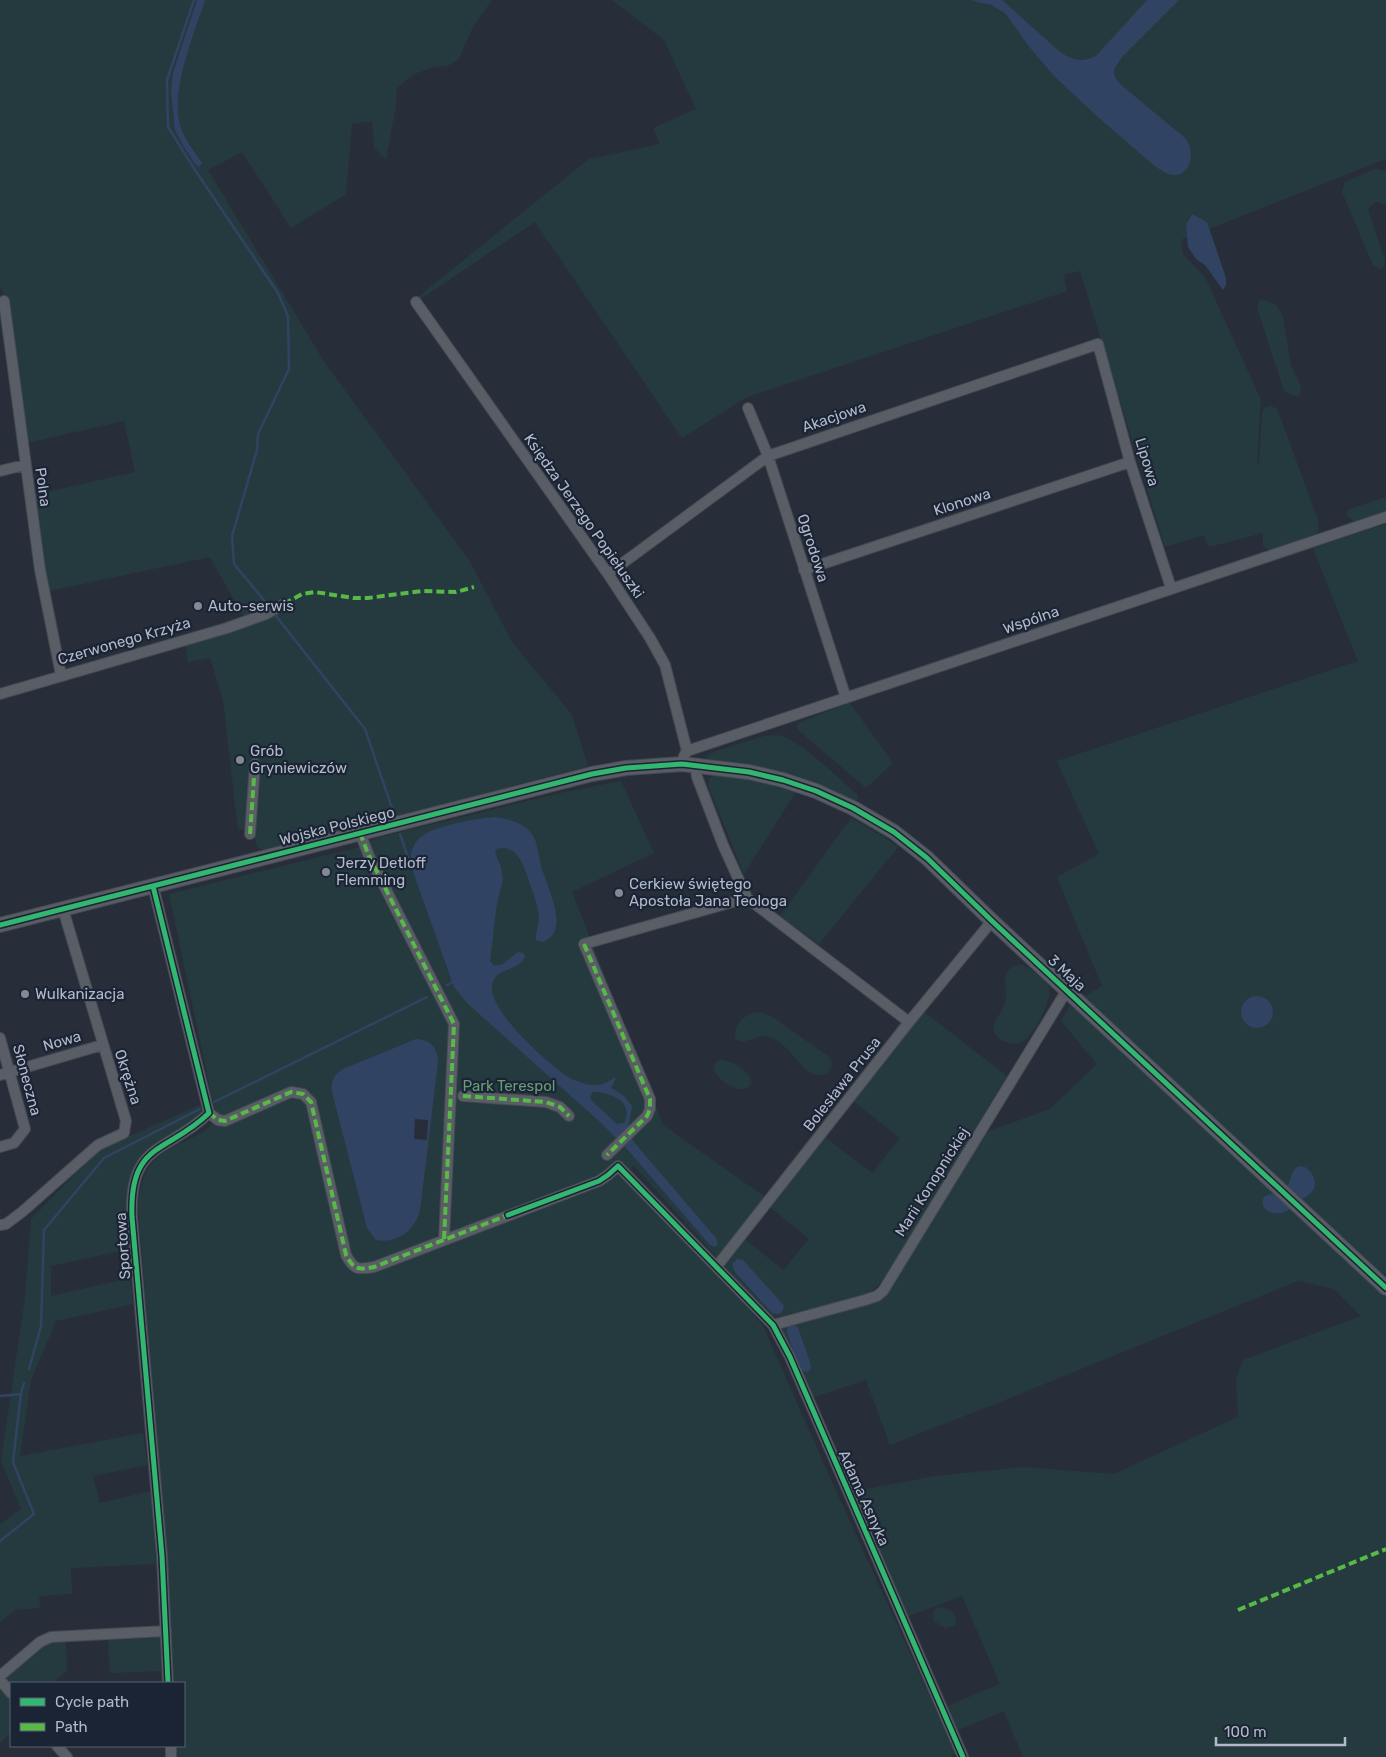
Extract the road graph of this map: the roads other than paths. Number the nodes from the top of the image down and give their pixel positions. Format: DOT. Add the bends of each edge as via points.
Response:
graph roads {
  1 [pos="4,301"];
  2 [pos="416,302"];
  3 [pos="1098,344"];
  4 [pos="748,408"];
  5 [pos="768,456"];
  6 [pos="1130,462"];
  7 [pos="25,465"];
  8 [pos="0,471"];
  9 [pos="1386,517"];
  10 [pos="804,570"];
  11 [pos="608,574"];
  12 [pos="1171,588"];
  13 [pos="284,604"];
  14 [pos="61,675"];
  15 [pos="0,694"];
  16 [pos="846,698"];
  17 [pos="688,760"];
  18 [pos="255,764"];
  19 [pos="360,833"];
  20 [pos="250,834"];
  21 [pos="153,886"];
  22 [pos="747,898"];
  23 [pos="63,909"];
  24 [pos="992,921"];
  25 [pos="0,925"];
  26 [pos="1067,990"];
  27 [pos="909,1022"];
  28 [pos="0,1038"];
  29 [pos="102,1045"];
  30 [pos="4,1073"];
  31 [pos="463,1096"];
  32 [pos="210,1113"];
  33 [pos="569,1116"];
  34 [pos="0,1147"];
  35 [pos="607,1155"];
  36 [pos="0,1225"];
  37 [pos="444,1240"];
  38 [pos="717,1266"];
  39 [pos="1386,1288"];
  40 [pos="773,1324"];
  41 [pos="166,1631"];
  42 [pos="0,1676"];
  43 [pos="0,1680"];
  44 [pos="168,1682"];
  45 [pos="10,1692"];
  46 [pos="58,1747"];
  47 [pos="67,1757"];
  48 [pos="962,1757"];
  1 -- 7 [label="street, Polna"];
  2 -- 11 [label="street, Księdza Jerzego Popiełuszki"];
  3 -- 5 [label="street, Akacjowa"];
  3 -- 6 [label="street, Lipowa"];
  4 -- 5 [label="street, Ogrodowa"];
  5 -- 10 [label="street, Ogrodowa"];
  5 -- 11 [label="street, Akacjowa"];
  6 -- 10 [label="street, Klonowa"];
  6 -- 12 [label="street, Lipowa"];
  7 -- 8 [label="street"];
  7 -- 14 [label="street, Polna" via="40,570"];
  9 -- 12 [label="street, Wspólna"];
  10 -- 16 [label="street, Ogrodowa"];
  11 -- 17 [label="street, Księdza Jerzego Popiełuszki" via="665,665"];
  12 -- 16 [label="street, Wspólna"];
  13 -- 14 [label="street, Czerwonego Krzyża" via="228,628"];
  14 -- 15 [label="street, Czerwonego Krzyża"];
  16 -- 17 [label="street, Wspólna"];
  17 -- 19 [label="street, Wojska Polskiego" via="592,774"];
  17 -- 22 [label="street, Księdza Jerzego Popiełuszki"];
  17 -- 24 [label="street, 3 Maja" via="783,780 853,808 894,832 927,858"];
  18 -- 20 [label="street"];
  19 -- 21 [label="street, Wojska Polskiego"];
  19 -- 37 [label="street" via="454,1024"];
  21 -- 23 [label="street, Wojska Polskiego"];
  21 -- 32 [label="street"];
  22 -- 27 [label="street, Księdza Jerzego Popiełuszki"];
  22 -- 35 [label="street" via="584,944 650,1099 647,1116"];
  23 -- 25 [label="street, Wojska Polskiego"];
  23 -- 29 [label="street, Okrężna"];
  24 -- 26 [label="street, 3 Maja"];
  24 -- 27 [label="street, Bolesława Prusa"];
  26 -- 39 [label="street, 3 Maja"];
  26 -- 40 [label="street, Marii Konopnickiej" via="883,1290 865,1300"];
  27 -- 38 [label="street, Bolesława Prusa"];
  28 -- 30 [label="street, Słoneczna"];
  29 -- 30 [label="street, Nowa"];
  29 -- 36 [label="street, Okrężna" via="126,1121 124,1133 98,1145 22,1212"];
  30 -- 34 [label="street, Słoneczna" via="25,1129 14,1143"];
  31 -- 33 [label="street" via="546,1102 560,1107"];
  32 -- 37 [label="street" via="225,1121 291,1092 303,1094 311,1102 351,1265 361,1270 374,1267"];
  32 -- 41 [label="street, Sportowa" via="150,1155 138,1172 132,1193"];
  37 -- 38 [label="street, Adama Asnyka" via="599,1181 618,1166"];
  38 -- 40 [label="street, Adama Asnyka"];
  40 -- 48 [label="street, Adama Asnyka"];
  41 -- 42 [label="street" via="51,1637 40,1642"];
  41 -- 44 [label="street, Sportowa"];
  43 -- 45 [label="street"];
  46 -- 47 [label="street"];
}
